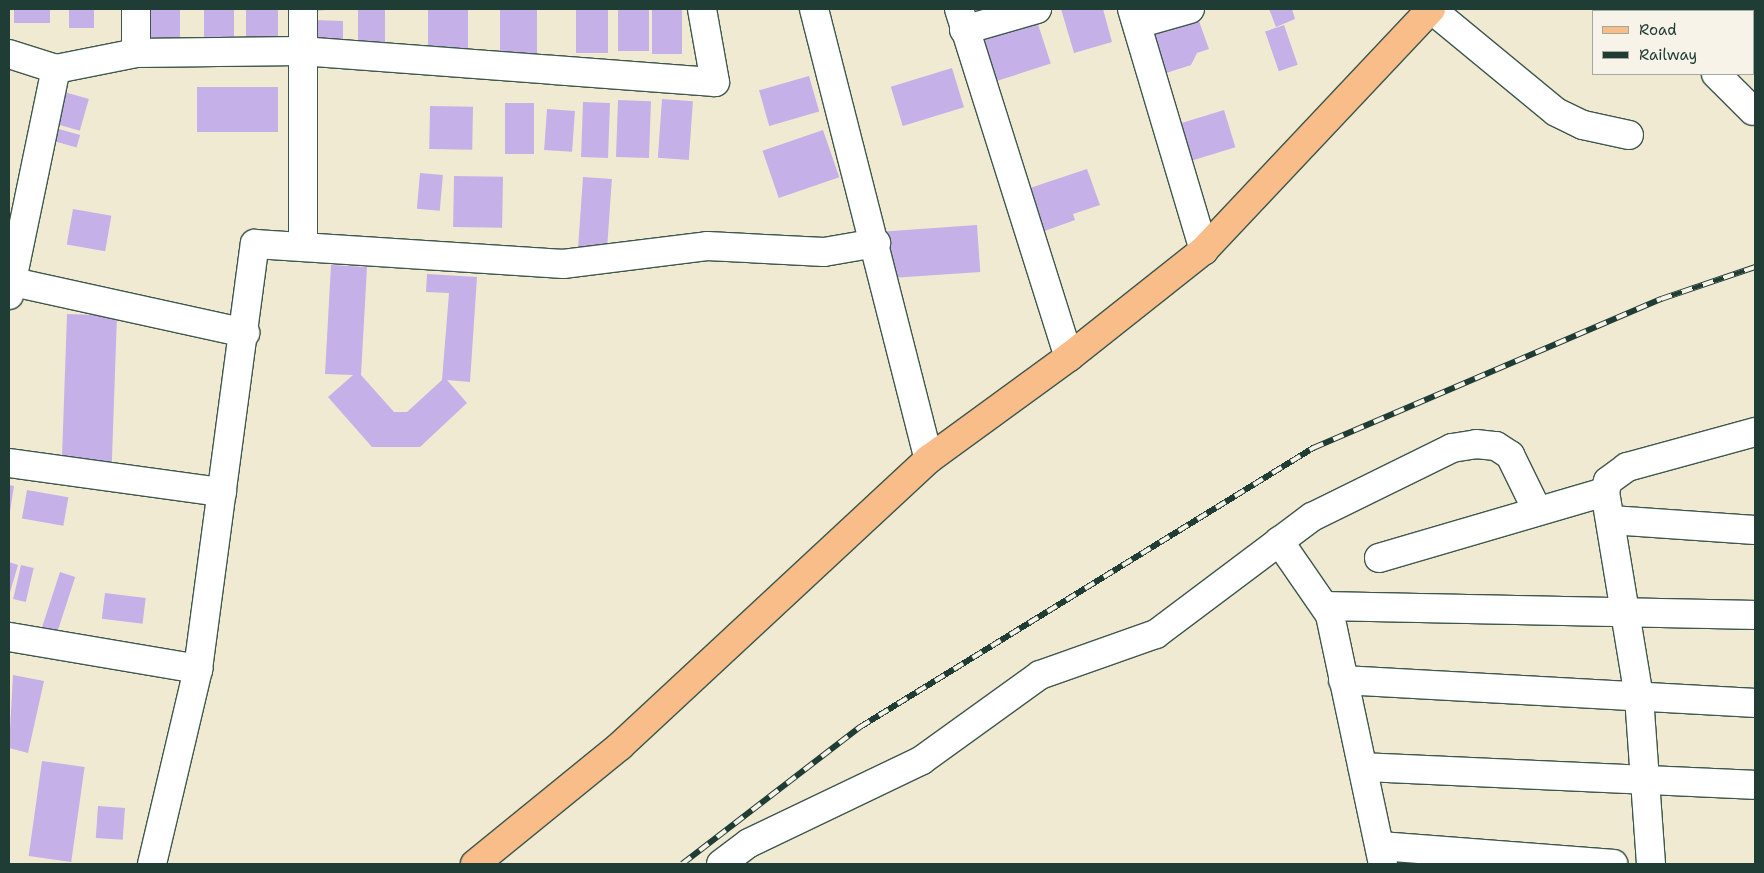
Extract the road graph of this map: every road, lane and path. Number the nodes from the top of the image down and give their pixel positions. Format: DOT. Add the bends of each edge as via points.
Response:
graph roads {
  1 [pos="136,9"];
  2 [pos="303,9"];
  3 [pos="702,9"];
  4 [pos="814,9"];
  5 [pos="1037,9"];
  6 [pos="1190,9"];
  7 [pos="1431,9"];
  8 [pos="1135,16"];
  9 [pos="962,19"];
  10 [pos="301,51"];
  11 [pos="136,53"];
  12 [pos="9,54"];
  13 [pos="56,69"];
  14 [pos="1717,75"];
  15 [pos="1753,111"];
  16 [pos="1629,135"];
  17 [pos="876,243"];
  18 [pos="303,247"];
  19 [pos="1204,250"];
  20 [pos="10,286"];
  21 [pos="245,333"];
  22 [pos="1069,358"];
  23 [pos="1755,432"];
  24 [pos="929,459"];
  25 [pos="9,464"];
  26 [pos="222,492"];
  27 [pos="1605,492"];
  28 [pos="1537,510"];
  29 [pos="1611,520"];
  30 [pos="1755,530"];
  31 [pos="1280,541"];
  32 [pos="1379,558"];
  33 [pos="1325,606"];
  34 [pos="1627,611"];
  35 [pos="1755,615"];
  36 [pos="9,637"];
  37 [pos="198,669"];
  38 [pos="1344,680"];
  39 [pos="1639,697"];
  40 [pos="1755,703"];
  41 [pos="1363,767"];
  42 [pos="1646,780"];
  43 [pos="1755,785"];
  44 [pos="1382,855"];
  45 [pos="152,864"];
  46 [pos="475,864"];
  47 [pos="721,864"];
  48 [pos="1613,864"];
  49 [pos="1651,864"];
  1 -- 11 [label="street"];
  2 -- 10 [label="street"];
  3 -- 10 [label="street" via="715,82"];
  4 -- 17 [label="street"];
  5 -- 9 [label="street"];
  6 -- 8 [label="street"];
  7 -- 16 [label="street" via="1556,112 1583,125"];
  7 -- 19 [label="main road"];
  8 -- 19 [label="street"];
  9 -- 22 [label="street"];
  10 -- 11 [label="street"];
  10 -- 18 [label="street"];
  11 -- 13 [label="street"];
  12 -- 13 [label="street"];
  13 -- 20 [label="street"];
  14 -- 15 [label="street"];
  17 -- 18 [label="street" via="824,252 707,246 563,264"];
  17 -- 24 [label="street"];
  18 -- 21 [label="street" via="255,244"];
  19 -- 22 [label="main road"];
  20 -- 21 [label="street"];
  21 -- 26 [label="street"];
  22 -- 24 [label="main road"];
  23 -- 27 [label="street" via="1627,468 1608,481"];
  24 -- 46 [label="main road" via="620,746"];
  25 -- 26 [label="street"];
  26 -- 37 [label="street"];
  27 -- 28 [label="street"];
  27 -- 29 [label="street"];
  28 -- 31 [label="street" via="1510,455 1496,446 1476,444 1452,448 1344,498"];
  28 -- 32 [label="street"];
  29 -- 30 [label="street"];
  29 -- 34 [label="street"];
  31 -- 33 [label="street"];
  31 -- 47 [label="street" via="1156,634 1040,675 922,760 749,843"];
  33 -- 34 [label="street"];
  33 -- 38 [label="street"];
  34 -- 35 [label="street"];
  34 -- 39 [label="street"];
  36 -- 37 [label="street"];
  37 -- 45 [label="street"];
  38 -- 39 [label="street"];
  38 -- 41 [label="street"];
  39 -- 40 [label="street"];
  39 -- 42 [label="street"];
  41 -- 42 [label="street"];
  41 -- 44 [label="street"];
  42 -- 43 [label="street"];
  42 -- 49 [label="street"];
  44 -- 48 [label="street"];
}
